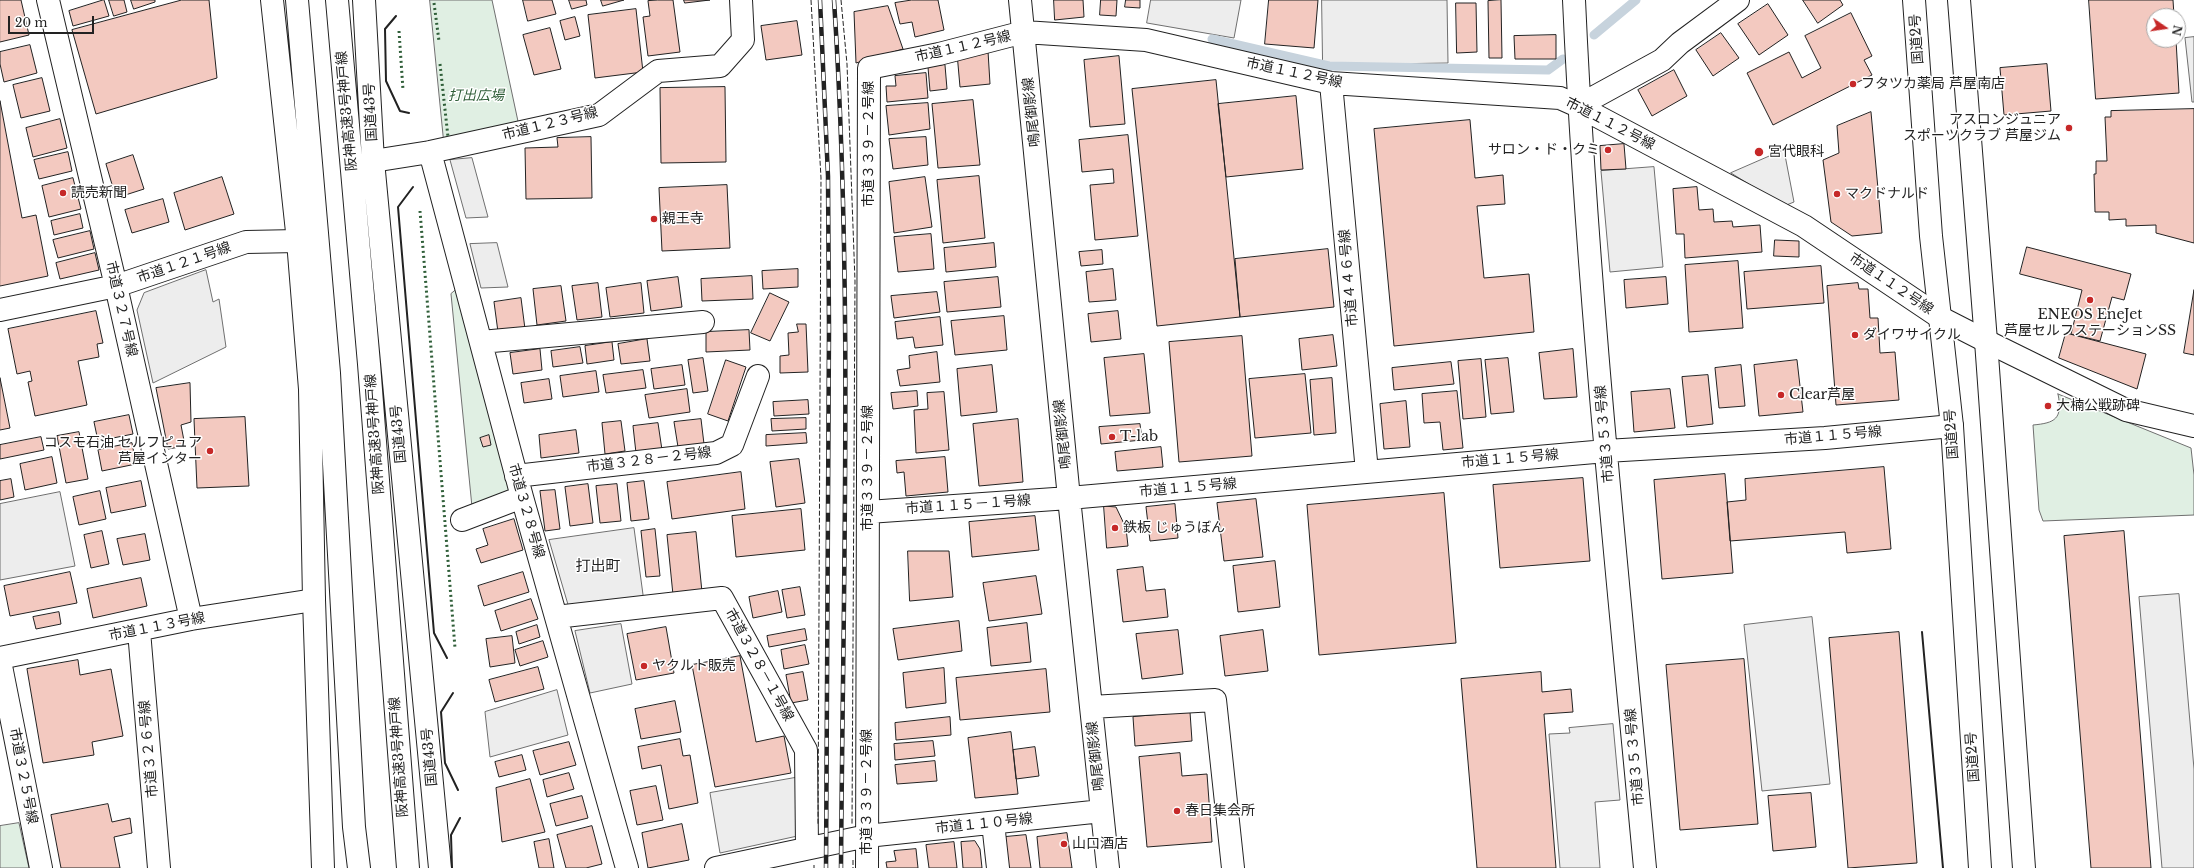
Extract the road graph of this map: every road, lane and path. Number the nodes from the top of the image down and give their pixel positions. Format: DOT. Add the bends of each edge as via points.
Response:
graph roads {
  1 [pos="48,0"];
  2 [pos="272,0"];
  3 [pos="297,0"];
  4 [pos="337,0"];
  5 [pos="364,0"];
  6 [pos="741,0"];
  7 [pos="1020,0"];
  8 [pos="1574,0"];
  9 [pos="1738,0"];
  10 [pos="1914,0"];
  11 [pos="1959,0"];
  12 [pos="1024,32"];
  13 [pos="869,68"];
  14 [pos="1331,83"];
  15 [pos="1578,106"];
  16 [pos="430,152"];
  17 [pos="373,161"];
  18 [pos="298,241"];
  19 [pos="116,286"];
  20 [pos="0,310"];
  21 [pos="1941,318"];
  22 [pos="703,322"];
  23 [pos="1986,341"];
  24 [pos="481,342"];
  25 [pos="758,376"];
  26 [pos="1952,426"];
  27 [pos="2194,426"];
  28 [pos="1606,451"];
  29 [pos="1367,472"];
  30 [pos="516,476"];
  31 [pos="522,497"];
  32 [pos="1069,498"];
  33 [pos="868,512"];
  34 [pos="462,520"];
  35 [pos="314,600"];
  36 [pos="556,617"];
  37 [pos="191,619"];
  38 [pos="139,631"];
  39 [pos="0,658"];
  40 [pos="0,661"];
  41 [pos="1091,707"];
  42 [pos="1102,811"];
  43 [pos="993,823"];
  44 [pos="867,836"];
  45 [pos="807,847"];
  46 [pos="41,868"];
  47 [pos="159,868"];
  48 [pos="323,868"];
  49 [pos="359,868"];
  50 [pos="408,868"];
  51 [pos="440,868"];
  52 [pos="628,868"];
  53 [pos="716,868"];
  54 [pos="867,868"];
  55 [pos="998,868"];
  56 [pos="1108,868"];
  57 [pos="1233,868"];
  58 [pos="1645,868"];
  59 [pos="1980,868"];
  60 [pos="2024,868"];
  1 -- 19 [label="main road, 市道３２７号線"];
  2 -- 18 [label="main road"];
  3 -- 49 [label="main road" via="329,373 354,827"];
  4 -- 50 [label="main road, 阪神高速3号神戸線" via="369,364"];
  5 -- 17 [label="main road, 国道43号"];
  6 -- 16 [label="main road, 市道１２３号線" via="744,40 720,66 658,71 598,115"];
  7 -- 12 [label="main road, 鳴尾御影線"];
  8 -- 15 [label="main road, 市道３５３号線"];
  9 -- 15 [label="main road" via="1680,43 1662,60"];
  10 -- 21 [label="main road, 国道2号" via="1931,236"];
  11 -- 23 [label="main road"];
  12 -- 13 [label="main road, 市道１１２号線" via="939,54"];
  12 -- 14 [label="main road, 市道１１２号線" via="1146,40"];
  12 -- 32 [label="main road, 鳴尾御影線"];
  13 -- 33 [label="main road, 市道３３９－２号線"];
  14 -- 15 [label="main road, 市道１１２号線" via="1560,98"];
  14 -- 29 [label="main road, 市道４４６号線"];
  15 -- 21 [label="main road, 市道１１２号線" via="1804,226"];
  15 -- 28 [label="main road, 市道３５３号線"];
  16 -- 17 [label="main road, 市道１２３号線"];
  16 -- 24 [label="main road, 市道３２８号線"];
  17 -- 51 [label="main road, 国道43号"];
  18 -- 19 [label="main road, 市道１２１号線" via="246,242"];
  18 -- 35 [label="main road" via="310,389"];
  19 -- 20 [label="main road, 市道１２１号線"];
  19 -- 37 [label="main road, 市道３２７号線"];
  21 -- 23 [label="main road, 市道１１２号線"];
  21 -- 26 [label="main road, 国道2号"];
  22 -- 24 [label="main road"];
  23 -- 27 [label="main road, 市道１１２号線" via="2126,410"];
  23 -- 60 [label="main road"];
  24 -- 30 [label="main road, 市道３２８号線"];
  25 -- 30 [label="main road, 市道３２８－２号線" via="732,445 716,453"];
  26 -- 28 [label="main road, 市道１１５号線" via="1826,438"];
  26 -- 59 [label="main road, 国道2号"];
  28 -- 29 [label="main road, 市道１１５号線"];
  28 -- 58 [label="main road, 市道３５３号線"];
  29 -- 32 [label="main road, 市道１１５号線"];
  30 -- 31 [label="main road, 市道３２８号線"];
  31 -- 34 [label="main road"];
  31 -- 36 [label="main road, 市道３２８号線"];
  32 -- 33 [label="main road, 市道１１５－１号線"];
  32 -- 41 [label="main road, 鳴尾御影線"];
  33 -- 44 [label="main road, 市道３３９－２号線"];
  35 -- 37 [label="main road, 市道１１３号線"];
  35 -- 48 [label="main road"];
  36 -- 45 [label="main road, 市道３２８－１号線" via="722,598 806,750"];
  36 -- 52 [label="main road, 市道３２８号線"];
  37 -- 38 [label="main road, 市道１１３号線"];
  38 -- 39 [label="main road, 市道１１３号線"];
  38 -- 47 [label="main road, 市道３２６号線"];
  40 -- 46 [label="main road, 市道３２５号線"];
  41 -- 42 [label="main road, 鳴尾御影線"];
  41 -- 57 [label="main road" via="1215,700"];
  42 -- 43 [label="main road, 市道１１０号線"];
  42 -- 56 [label="main road, 鳴尾御影線"];
  43 -- 44 [label="main road, 市道１１０号線"];
  43 -- 55 [label="main road"];
  44 -- 45 [label="main road, 市道１１０号線"];
  44 -- 54 [label="main road, 市道３３９－２号線"];
  45 -- 53 [label="main road"];
}
